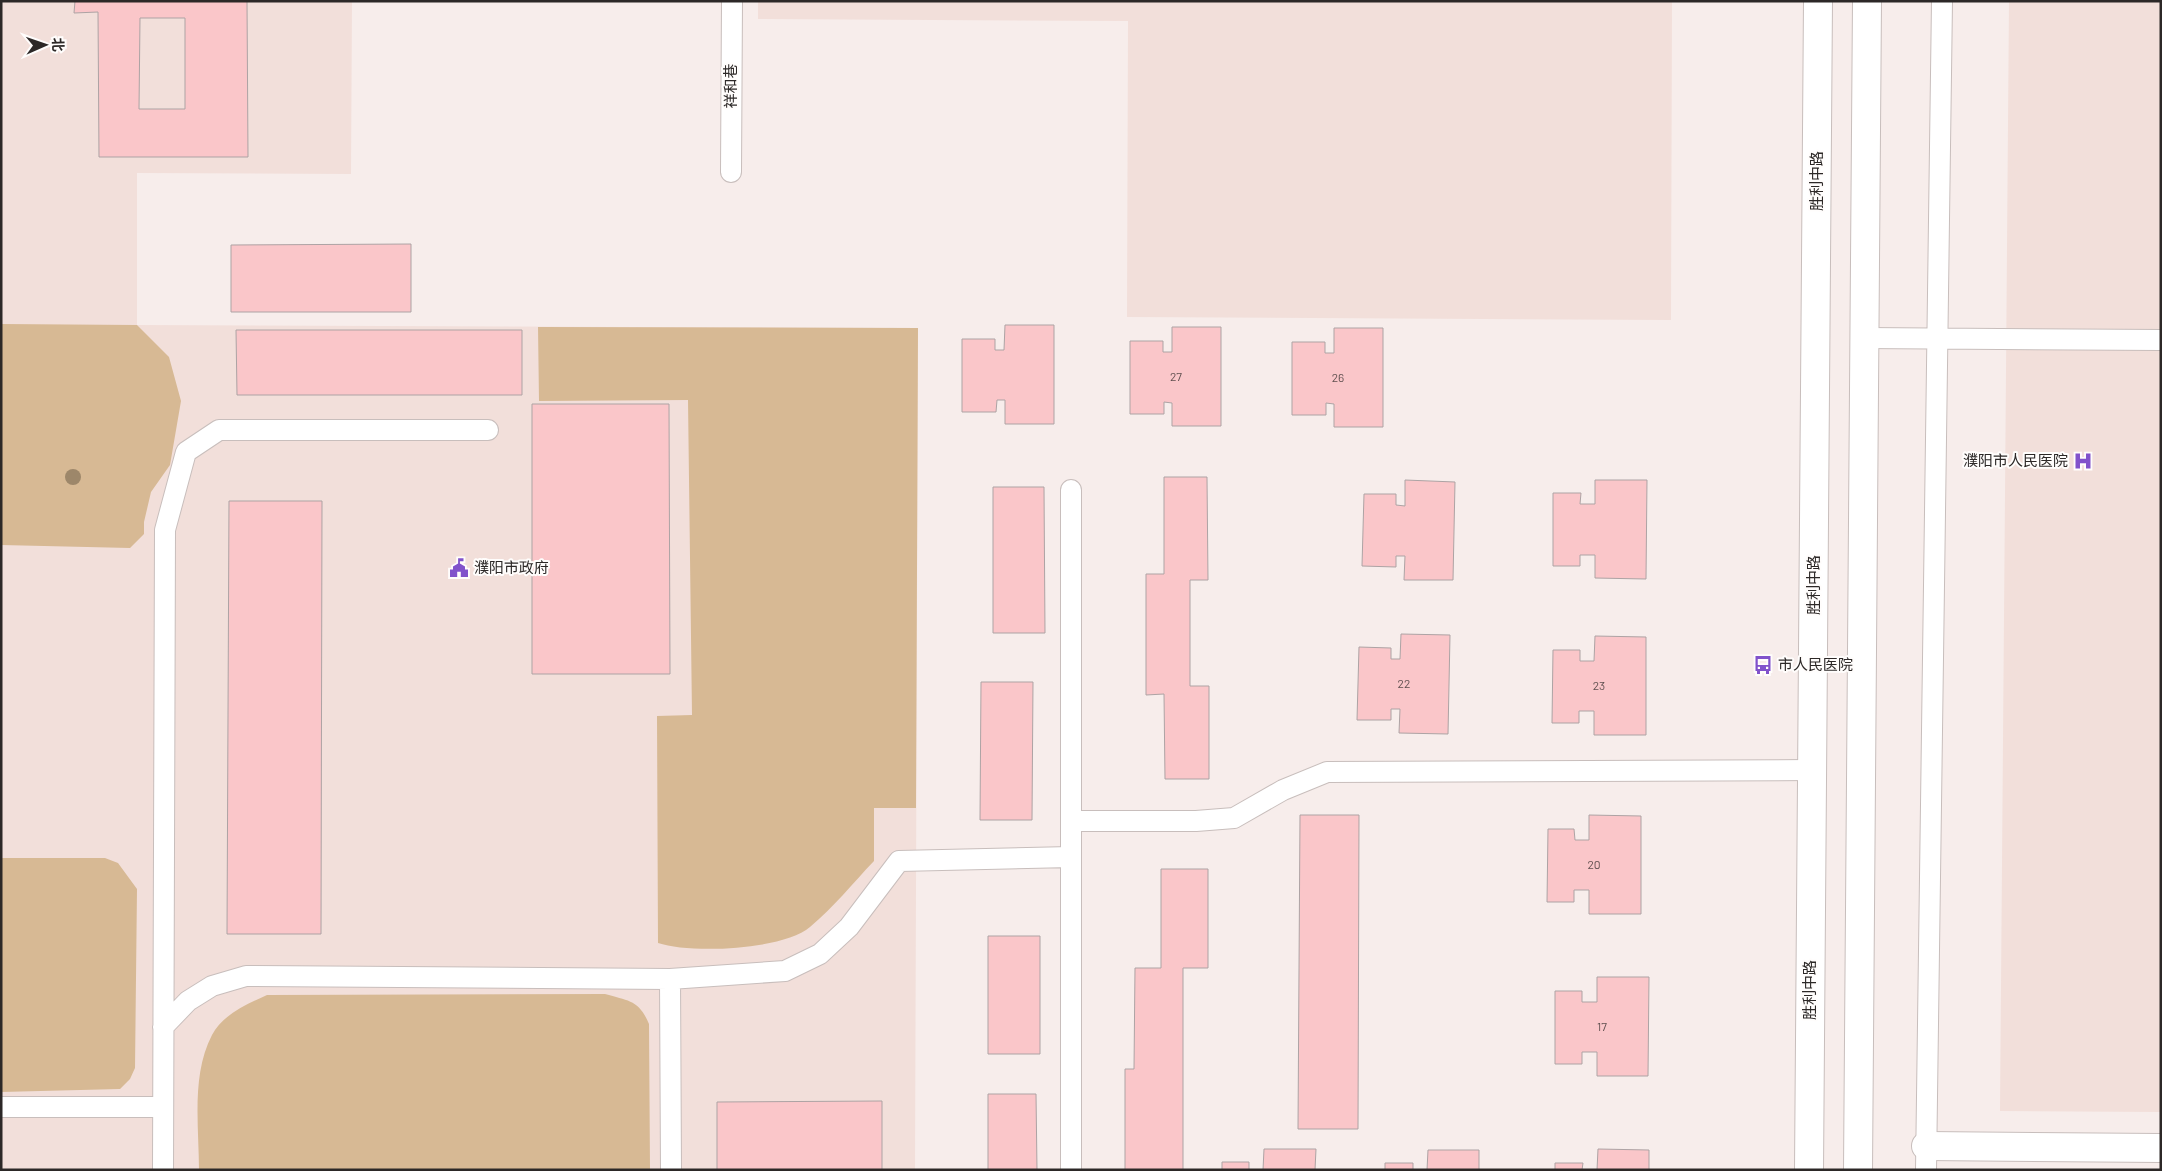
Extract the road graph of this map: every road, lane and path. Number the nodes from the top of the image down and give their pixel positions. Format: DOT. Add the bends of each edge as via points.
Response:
graph roads {
  1 [pos="732,1"];
  2 [pos="1818,1"];
  3 [pos="1867,1"];
  4 [pos="1942,1"];
  5 [pos="731,172"];
  6 [pos="1864,338"];
  7 [pos="1938,338"];
  8 [pos="2161,340"];
  9 [pos="488,430"];
  10 [pos="1071,490"];
  11 [pos="1812,770"];
  12 [pos="1071,821"];
  13 [pos="1071,856"];
  14 [pos="670,979"];
  15 [pos="163,1027"];
  16 [pos="1,1107"];
  17 [pos="163,1107"];
  18 [pos="2161,1148"];
  19 [pos="1926,1158"];
  20 [pos="163,1170"];
  21 [pos="671,1170"];
  22 [pos="1071,1170"];
  23 [pos="1809,1170"];
  24 [pos="1858,1170"];
  1 -- 5 [label="lane, 祥和巷"];
  2 -- 11 [label="main road, 胜利中路"];
  3 -- 6 [label="main road"];
  4 -- 7 [label="lane"];
  6 -- 7 [label="lane"];
  6 -- 24 [label="main road"];
  7 -- 8 [label="lane"];
  7 -- 19 [label="lane"];
  9 -- 15 [label="lane" via="219,430 186,452 165,530"];
  10 -- 12 [label="lane"];
  11 -- 12 [label="lane" via="1327,772 1283,790 1234,818"];
  11 -- 23 [label="main road, 胜利中路"];
  12 -- 13 [label="lane"];
  13 -- 14 [label="lane" via="900,861 849,928 820,954 785,972"];
  13 -- 22 [label="lane"];
  14 -- 15 [label="lane" via="246,976 212,986 188,1001"];
  14 -- 21 [label="lane"];
  15 -- 17 [label="lane"];
  16 -- 17 [label="lane"];
  17 -- 20 [label="lane"];
  18 -- 19 [label="main road"];
}
